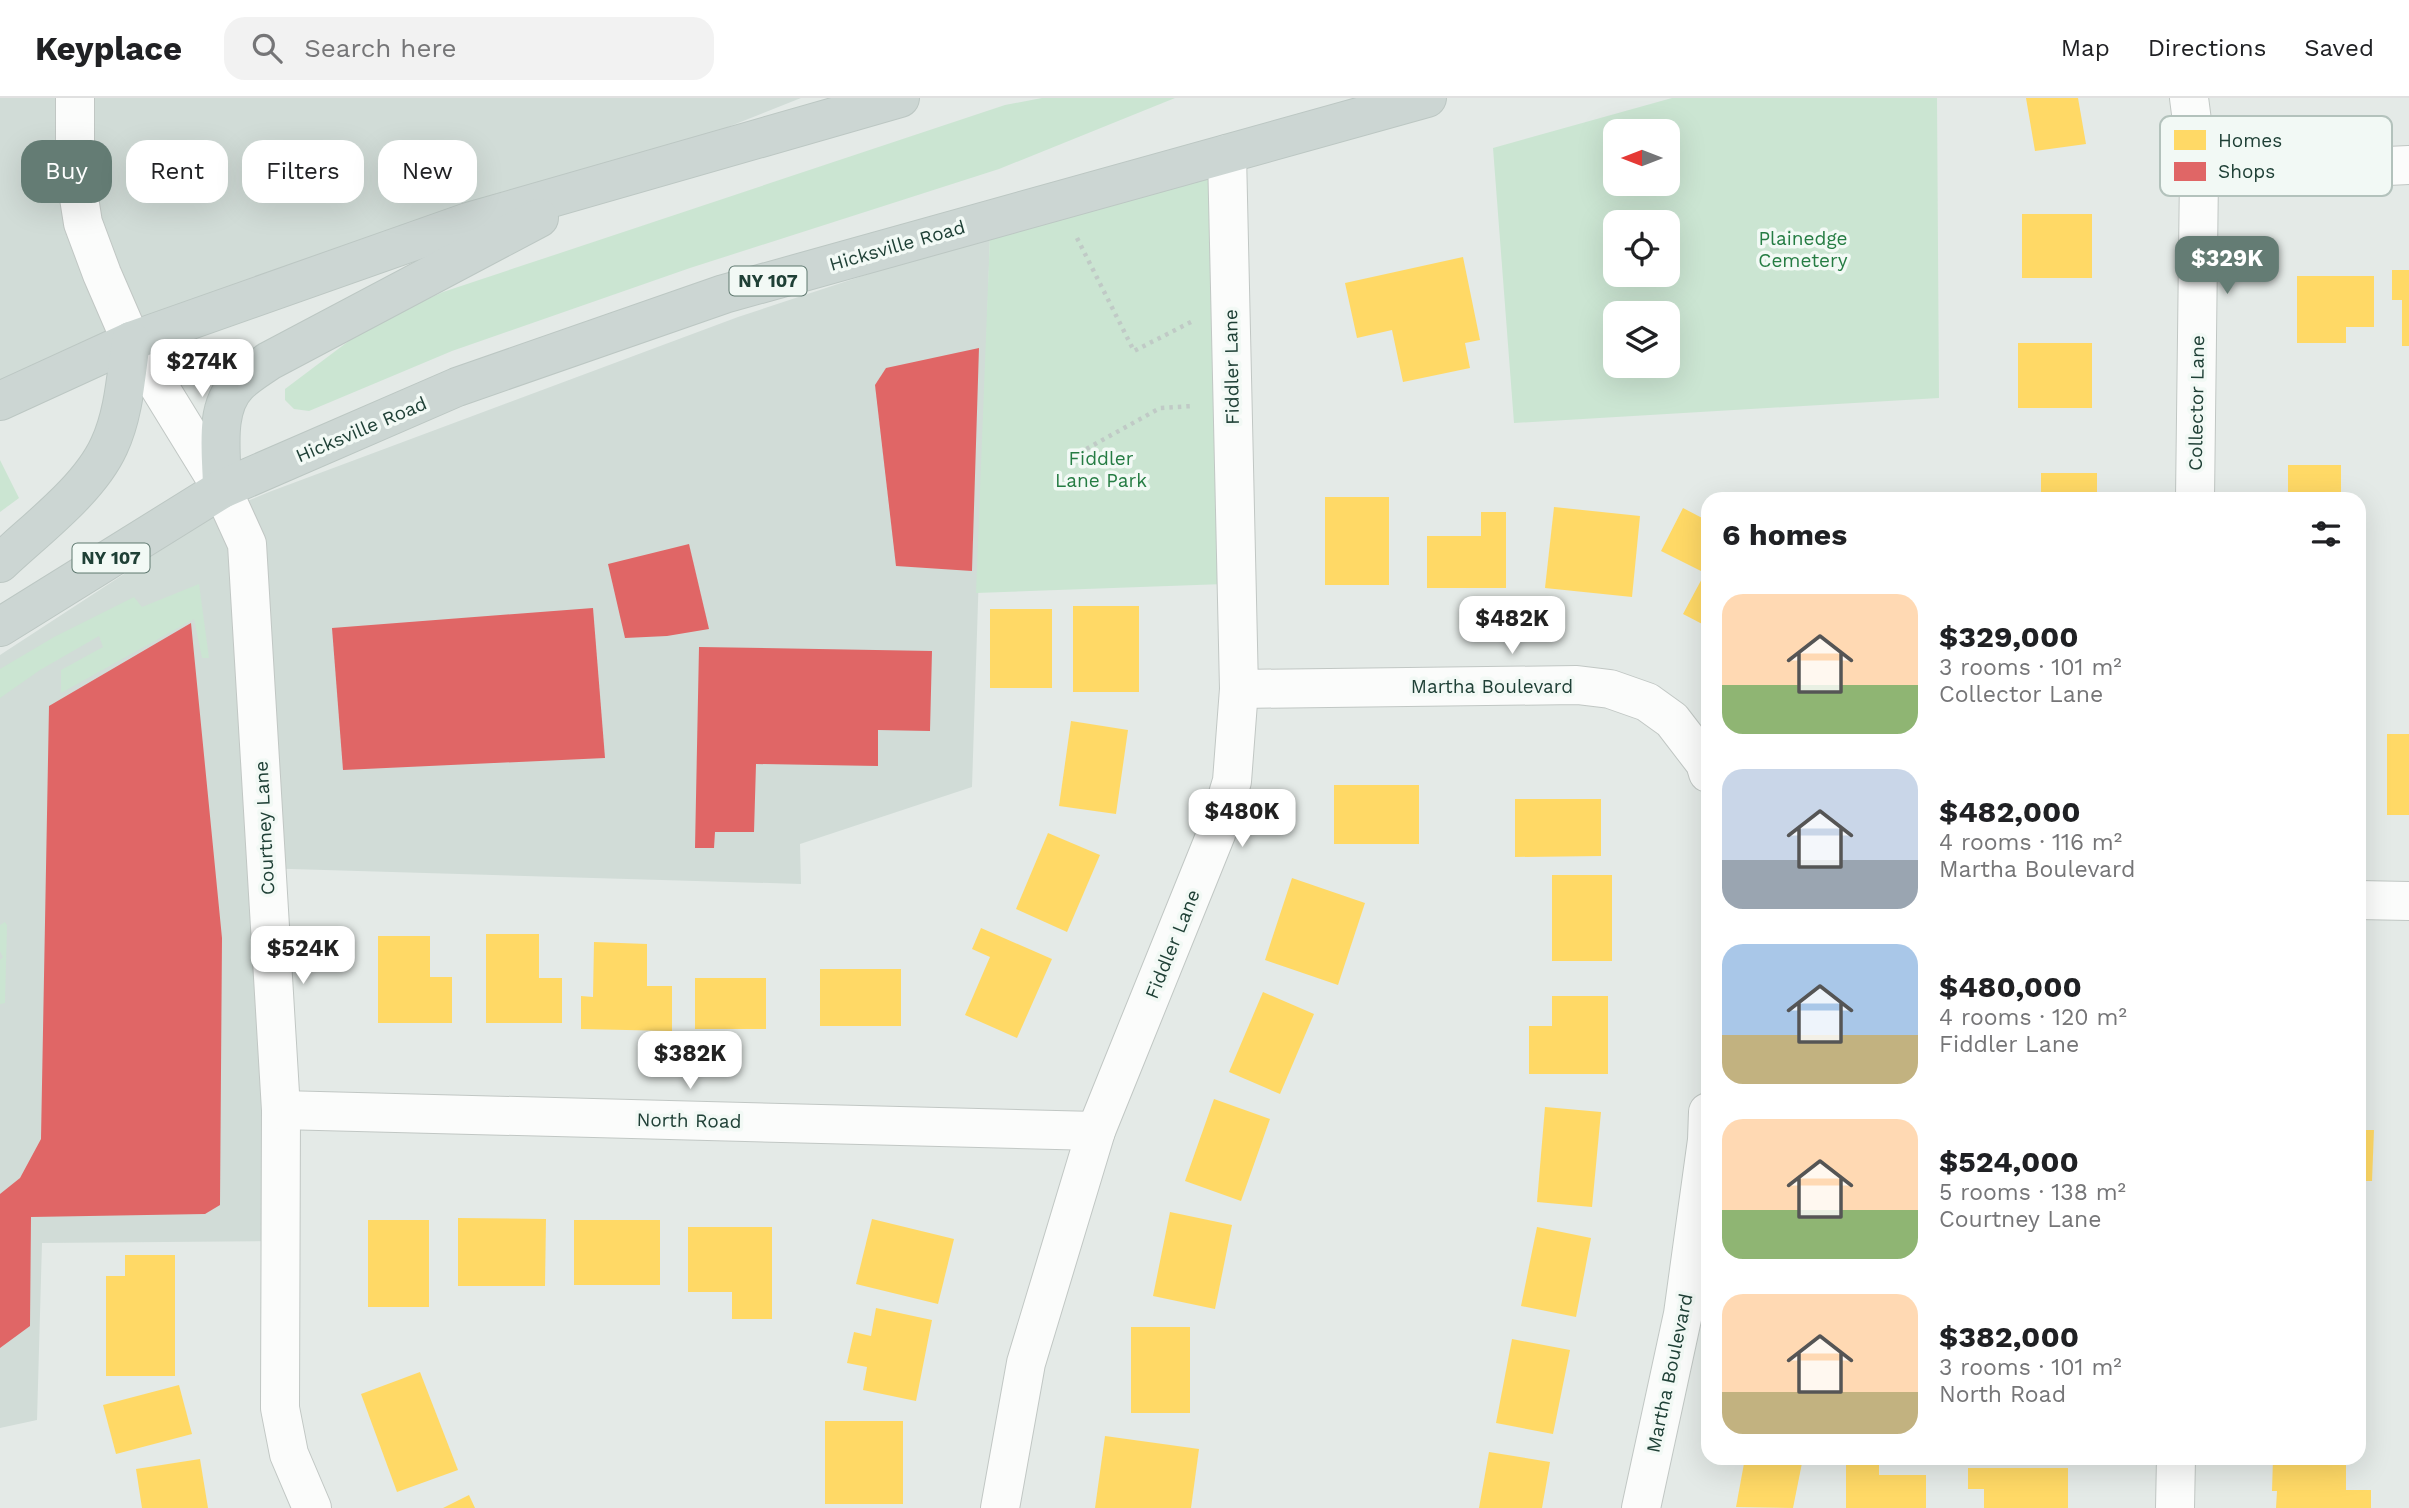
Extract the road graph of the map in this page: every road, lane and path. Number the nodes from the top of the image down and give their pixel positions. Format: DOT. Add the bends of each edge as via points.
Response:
graph roads {
  1 [pos="75,98"];
  2 [pos="900,98"];
  3 [pos="1427,98"];
  4 [pos="2189,98"];
  5 [pos="2191,116"];
  6 [pos="1227,154"];
  7 [pos="610,181"];
  8 [pos="2199,196"];
  9 [pos="1058,199"];
  10 [pos="1230,303"];
  11 [pos="131,341"];
  12 [pos="0,401"];
  13 [pos="1232,404"];
  14 [pos="1079,453"];
  15 [pos="222,489"];
  16 [pos="2195,492"];
  17 [pos="0,563"];
  18 [pos="0,627"];
  19 [pos="1239,689"];
  20 [pos="1701,757"];
  21 [pos="2366,900"];
  22 [pos="2409,901"];
  23 [pos="281,1110"];
  24 [pos="1096,1131"];
  25 [pos="1701,1185"];
  26 [pos="2176,1465"];
  27 [pos="312,1508"];
  28 [pos="1000,1508"];
  29 [pos="1641,1508"];
  30 [pos="2175,1508"];
  1 -- 11 [label="street, Courtney Lane" via="75,173 82,223"];
  2 -- 7 [label="main road"];
  3 -- 6 [label="main road, Hicksville Road / NY 107"];
  4 -- 5 [label="street, Collector Lane"];
  6 -- 9 [label="main road, Hicksville Road / NY 107"];
  6 -- 10 [label="street, Fiddler Lane"];
  7 -- 11 [label="main road" via="468,222"];
  7 -- 15 [label="main road" via="269,361 238,384 227,400 222,422"];
  8 -- 16 [label="street, Collector Lane"];
  9 -- 10 [label="path" via="1134,351"];
  9 -- 15 [label="main road, Hicksville Road / NY 107" via="670,312 457,387"];
  10 -- 13 [label="street, Fiddler Lane"];
  11 -- 12 [label="main road"];
  11 -- 15 [label="street, Courtney Lane"];
  11 -- 17 [label="main road" via="120,412 92,477"];
  13 -- 14 [label="path" via="1160,408"];
  13 -- 19 [label="street, Fiddler Lane"];
  15 -- 18 [label="main road, NY 107"];
  15 -- 23 [label="street, Courtney Lane" via="247,544"];
  19 -- 20 [label="street, Martha Boulevard" via="1577,685 1610,689 1647,702 1672,720"];
  19 -- 24 [label="street, Fiddler Lane" via="1232,781 1216,834"];
  21 -- 22 [label="street"];
  23 -- 24 [label="street, North Road"];
  23 -- 27 [label="street, Courtney Lane" via="280,1408 289,1454"];
  24 -- 28 [label="street, Fiddler Lane" via="1026,1363"];
  25 -- 29 [label="street, Martha Boulevard" via="1684,1314"];
  26 -- 30 [label="street"];
}
